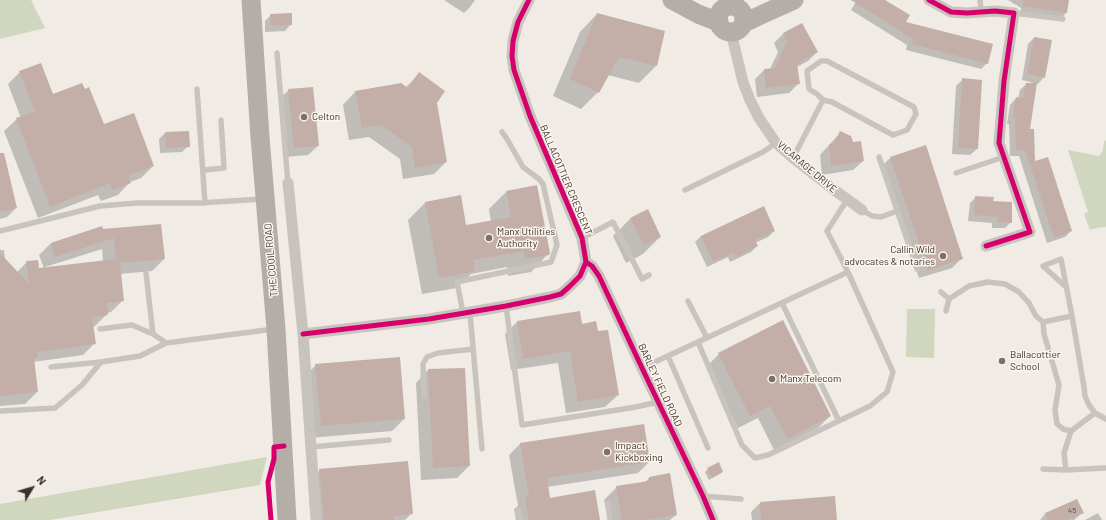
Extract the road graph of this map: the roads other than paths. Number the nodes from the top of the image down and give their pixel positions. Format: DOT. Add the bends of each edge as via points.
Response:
graph roads {
  1 [pos="250,0"];
  2 [pos="528,0"];
  3 [pos="672,0"];
  4 [pos="794,0"];
  5 [pos="929,0"];
  6 [pos="980,0"];
  7 [pos="981,12"];
  8 [pos="1014,13"];
  9 [pos="1063,19"];
  10 [pos="737,25"];
  11 [pos="277,53"];
  12 [pos="197,89"];
  13 [pos="822,100"];
  14 [pos="221,120"];
  15 [pos="502,132"];
  16 [pos="776,143"];
  17 [pos="1004,156"];
  18 [pos="879,157"];
  19 [pos="793,158"];
  20 [pos="204,170"];
  21 [pos="956,173"];
  22 [pos="288,183"];
  23 [pos="685,190"];
  24 [pos="266,199"];
  25 [pos="847,200"];
  26 [pos="205,203"];
  27 [pos="862,210"];
  28 [pos="897,211"];
  29 [pos="0,231"];
  30 [pos="582,238"];
  31 [pos="986,246"];
  32 [pos="586,262"];
  33 [pos="917,269"];
  34 [pos="848,272"];
  35 [pos="146,274"];
  36 [pos="649,275"];
  37 [pos="1066,287"];
  38 [pos="941,292"];
  39 [pos="949,299"];
  40 [pos="688,301"];
  41 [pos="782,303"];
  42 [pos="506,306"];
  43 [pos="946,312"];
  44 [pos="466,313"];
  45 [pos="1072,316"];
  46 [pos="1043,322"];
  47 [pos="100,329"];
  48 [pos="276,329"];
  49 [pos="153,334"];
  50 [pos="303,334"];
  51 [pos="707,338"];
  52 [pos="698,342"];
  53 [pos="166,343"];
  54 [pos="473,349"];
  55 [pos="668,356"];
  56 [pos="101,362"];
  57 [pos="51,367"];
  58 [pos="642,368"];
  59 [pos="424,396"];
  60 [pos="658,402"];
  61 [pos="0,411"];
  62 [pos="1095,413"];
  63 [pos="1106,419"];
  64 [pos="839,421"];
  65 [pos="1071,431"];
  66 [pos="389,440"];
  67 [pos="311,447"];
  68 [pos="708,448"];
  69 [pos="482,449"];
  70 [pos="1105,468"];
  71 [pos="1044,469"];
  72 [pos="1066,470"];
  73 [pos="703,496"];
  74 [pos="741,499"];
  75 [pos="608,503"];
  76 [pos="518,511"];
  77 [pos="287,520"];
  78 [pos="316,520"];
  79 [pos="521,520"];
  80 [pos="610,520"];
  81 [pos="713,520"];
  1 -- 24 [label="highway, THE COOIL ROAD"];
  2 -- 30 [label="street, BALLACOTTIER CRESCENT" via="513,41 514,70 530,116"];
  3 -- 10 [label="highway" via="698,14"];
  4 -- 10 [label="highway"];
  5 -- 7 [label="street" via="951,12"];
  6 -- 7 [label="lane"];
  7 -- 8 [label="street"];
  8 -- 9 [label="lane"];
  8 -- 17 [label="street" via="1004,81 999,142"];
  10 -- 16 [label="street, VICARAGE DRIVE" via="743,82 759,118"];
  11 -- 22 [label="lane"];
  12 -- 20 [label="lane"];
  13 -- 13 [label="lane" via="832,102 893,135 907,130 916,114 914,107 821,61 807,71 808,89"];
  13 -- 19 [label="lane"];
  14 -- 20 [label="lane" via="224,168"];
  15 -- 44 [label="lane" via="523,167 543,184 557,245 551,262 457,282"];
  16 -- 19 [label="street, VICARAGE DRIVE"];
  16 -- 23 [label="lane" via="763,152"];
  17 -- 21 [label="lane"];
  17 -- 31 [label="street" via="1030,232"];
  18 -- 28 [label="lane"];
  19 -- 25 [label="street, VICARAGE DRIVE"];
  20 -- 26 [label="lane"];
  22 -- 50 [label="street"];
  24 -- 26 [label="lane"];
  24 -- 48 [label="highway, THE COOIL ROAD"];
  25 -- 27 [label="street, VICARAGE DRIVE"];
  25 -- 34 [label="lane" via="827,231"];
  26 -- 29 [label="lane" via="100,206"];
  27 -- 28 [label="lane" via="872,216 881,217"];
  28 -- 33 [label="lane"];
  30 -- 32 [label="street, BALLACOTTIER CRESCENT"];
  30 -- 36 [label="lane" via="613,222 642,279"];
  32 -- 42 [label="street" via="580,276 561,294"];
  32 -- 58 [label="street, BARLEY FIELD ROAD" via="599,276"];
  34 -- 41 [label="lane"];
  34 -- 64 [label="lane" via="893,372 887,392 870,406"];
  35 -- 49 [label="lane"];
  37 -- 37 [label="lane" via="1061,259 1043,266 1054,276"];
  37 -- 45 [label="lane"];
  38 -- 39 [label="lane"];
  39 -- 43 [label="lane"];
  39 -- 46 [label="lane" via="969,286 988,282 1005,284 1019,292"];
  40 -- 51 [label="lane"];
  41 -- 51 [label="lane"];
  41 -- 64 [label="lane"];
  42 -- 44 [label="street"];
  42 -- 60 [label="lane" via="522,425"];
  44 -- 50 [label="street"];
  44 -- 54 [label="lane"];
  45 -- 46 [label="lane"];
  45 -- 62 [label="lane" via="1084,396"];
  46 -- 65 [label="lane" via="1044,334 1060,385 1055,410 1057,424"];
  47 -- 49 [label="lane" via="132,325"];
  48 -- 53 [label="lane"];
  48 -- 77 [label="highway, THE COOIL ROAD"];
  49 -- 53 [label="lane"];
  50 -- 67 [label="street"];
  51 -- 52 [label="lane"];
  52 -- 55 [label="lane"];
  52 -- 64 [label="lane" via="742,445 755,458 768,455"];
  53 -- 56 [label="lane" via="140,356"];
  54 -- 59 [label="lane" via="438,353 427,357 423,364"];
  54 -- 69 [label="lane"];
  55 -- 58 [label="lane"];
  55 -- 68 [label="lane"];
  56 -- 57 [label="lane"];
  56 -- 61 [label="lane" via="82,385 55,408"];
  58 -- 60 [label="street, BARLEY FIELD ROAD"];
  60 -- 73 [label="street, BARLEY FIELD ROAD"];
  62 -- 63 [label="lane"];
  62 -- 65 [label="lane"];
  65 -- 72 [label="lane" via="1064,453"];
  66 -- 67 [label="lane"];
  67 -- 78 [label="street"];
  70 -- 72 [label="lane"];
  71 -- 72 [label="lane"];
  73 -- 74 [label="lane"];
  73 -- 81 [label="street, BARLEY FIELD ROAD"];
  75 -- 80 [label="lane"];
  76 -- 79 [label="lane"];
}
